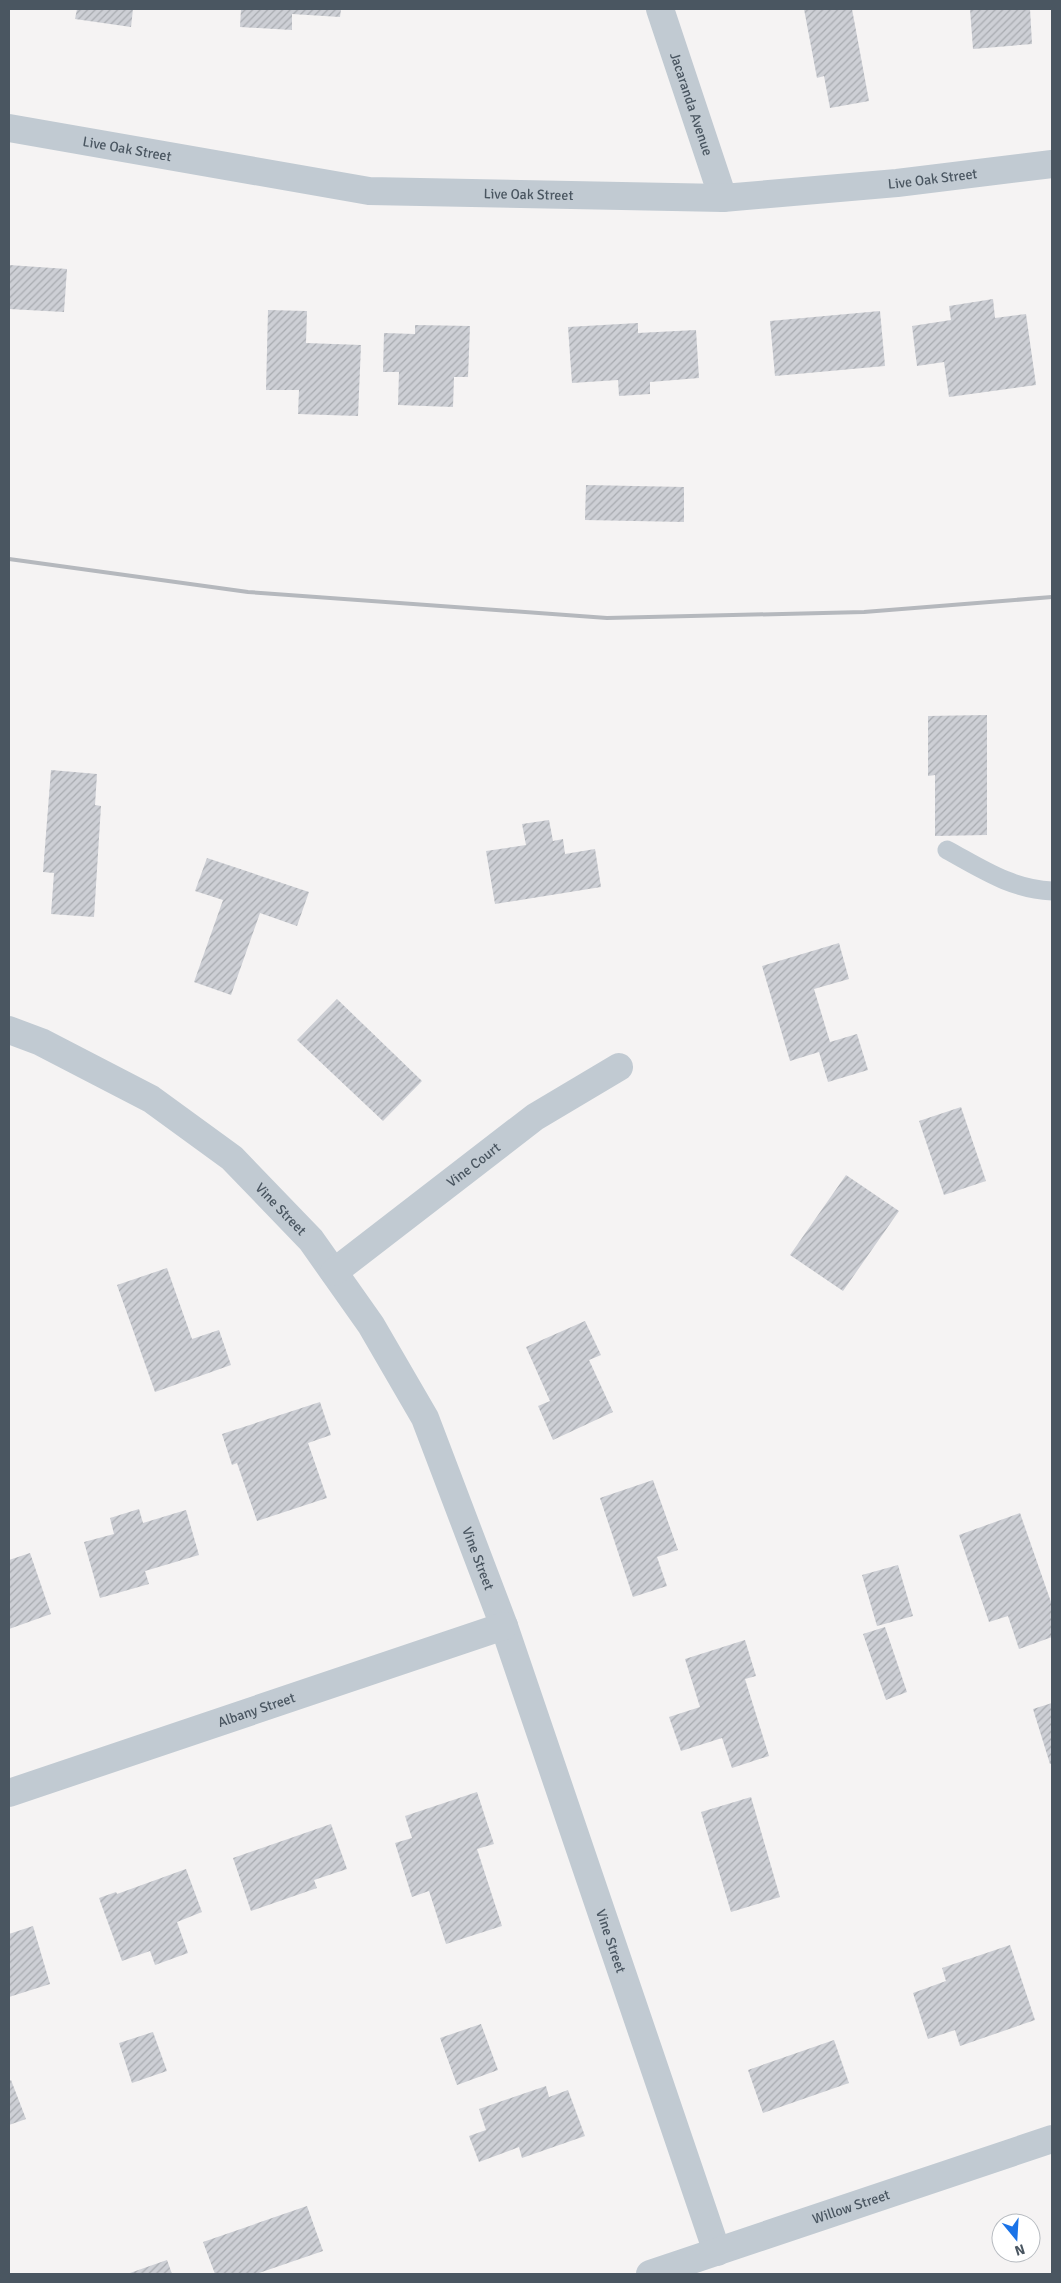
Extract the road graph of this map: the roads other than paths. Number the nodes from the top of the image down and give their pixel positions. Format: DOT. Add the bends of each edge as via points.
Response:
graph roads {
  1 [pos="660,9"];
  2 [pos="9,128"];
  3 [pos="1052,164"];
  4 [pos="723,198"];
  5 [pos="947,850"];
  6 [pos="1052,891"];
  7 [pos="9,1030"];
  8 [pos="618,1067"];
  9 [pos="334,1272"];
  10 [pos="504,1626"];
  11 [pos="9,1793"];
  12 [pos="1052,2139"];
  13 [pos="717,2252"];
  14 [pos="650,2274"];
  1 -- 4 [label="street, Jacaranda Avenue"];
  2 -- 4 [label="street, Live Oak Street" via="369,192"];
  3 -- 4 [label="street, Live Oak Street" via="897,183"];
  5 -- 6 [label="lane" via="1012,884 1031,890"];
  7 -- 9 [label="street, Vine Street" via="41,1042 151,1099 232,1158 311,1240"];
  8 -- 9 [label="street, Vine Court" via="535,1117"];
  9 -- 10 [label="street, Vine Street" via="371,1324 425,1418"];
  10 -- 11 [label="street, Albany Street"];
  10 -- 13 [label="street, Vine Street"];
  12 -- 13 [label="street, Willow Street"];
  13 -- 14 [label="street, Willow Street"];
}
